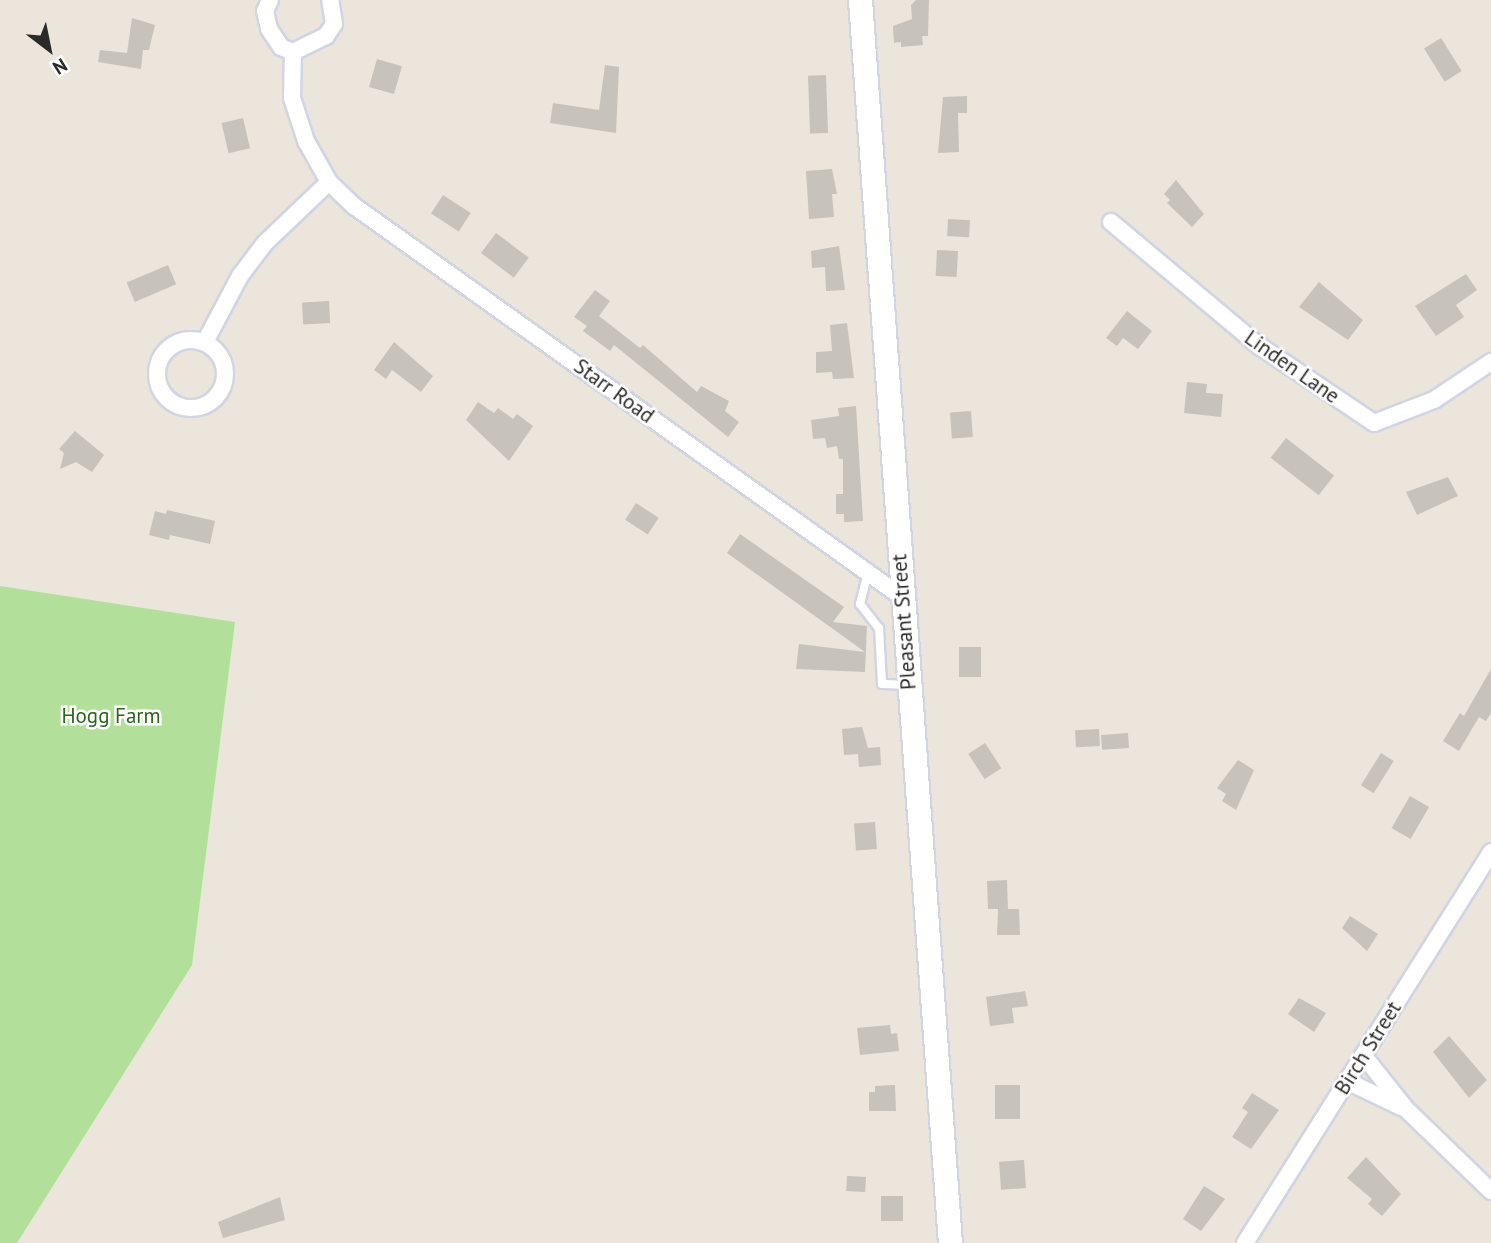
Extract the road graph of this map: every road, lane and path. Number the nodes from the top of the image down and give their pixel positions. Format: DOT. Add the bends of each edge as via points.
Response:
graph roads {
  1 [pos="270,0"];
  2 [pos="330,0"];
  3 [pos="860,0"];
  4 [pos="293,52"];
  5 [pos="329,182"];
  6 [pos="1111,222"];
  7 [pos="205,342"];
  8 [pos="1491,362"];
  9 [pos="868,572"];
  10 [pos="902,597"];
  11 [pos="909,685"];
  12 [pos="1491,852"];
  13 [pos="1363,1055"];
  14 [pos="1347,1082"];
  15 [pos="1406,1109"];
  16 [pos="1491,1191"];
  17 [pos="950,1243"];
  18 [pos="1245,1243"];
  1 -- 4 [label="street" via="265,11 270,29 281,47"];
  2 -- 4 [label="street" via="334,24 326,37"];
  3 -- 10 [label="main road, Pleasant Street"];
  4 -- 5 [label="street, Starr Road" via="292,98 306,141"];
  5 -- 7 [label="street" via="265,243 240,276"];
  5 -- 9 [label="street, Starr Road" via="354,206"];
  6 -- 8 [label="street, Linden Lane" via="1258,345 1374,423 1434,400"];
  7 -- 7 [label="street" via="220,352 227,379 214,400 188,410 168,402 158,378 161,356 182,340"];
  9 -- 10 [label="street, Starr Road"];
  9 -- 11 [label="lane" via="860,604 879,628 881,684"];
  10 -- 11 [label="main road, Pleasant Street"];
  11 -- 17 [label="main road, Pleasant Street"];
  12 -- 13 [label="street, Birch Street"];
  13 -- 14 [label="street, Birch Street"];
  13 -- 15 [label="street"];
  14 -- 15 [label="street"];
  14 -- 18 [label="street, Birch Street"];
  15 -- 16 [label="street"];
}
